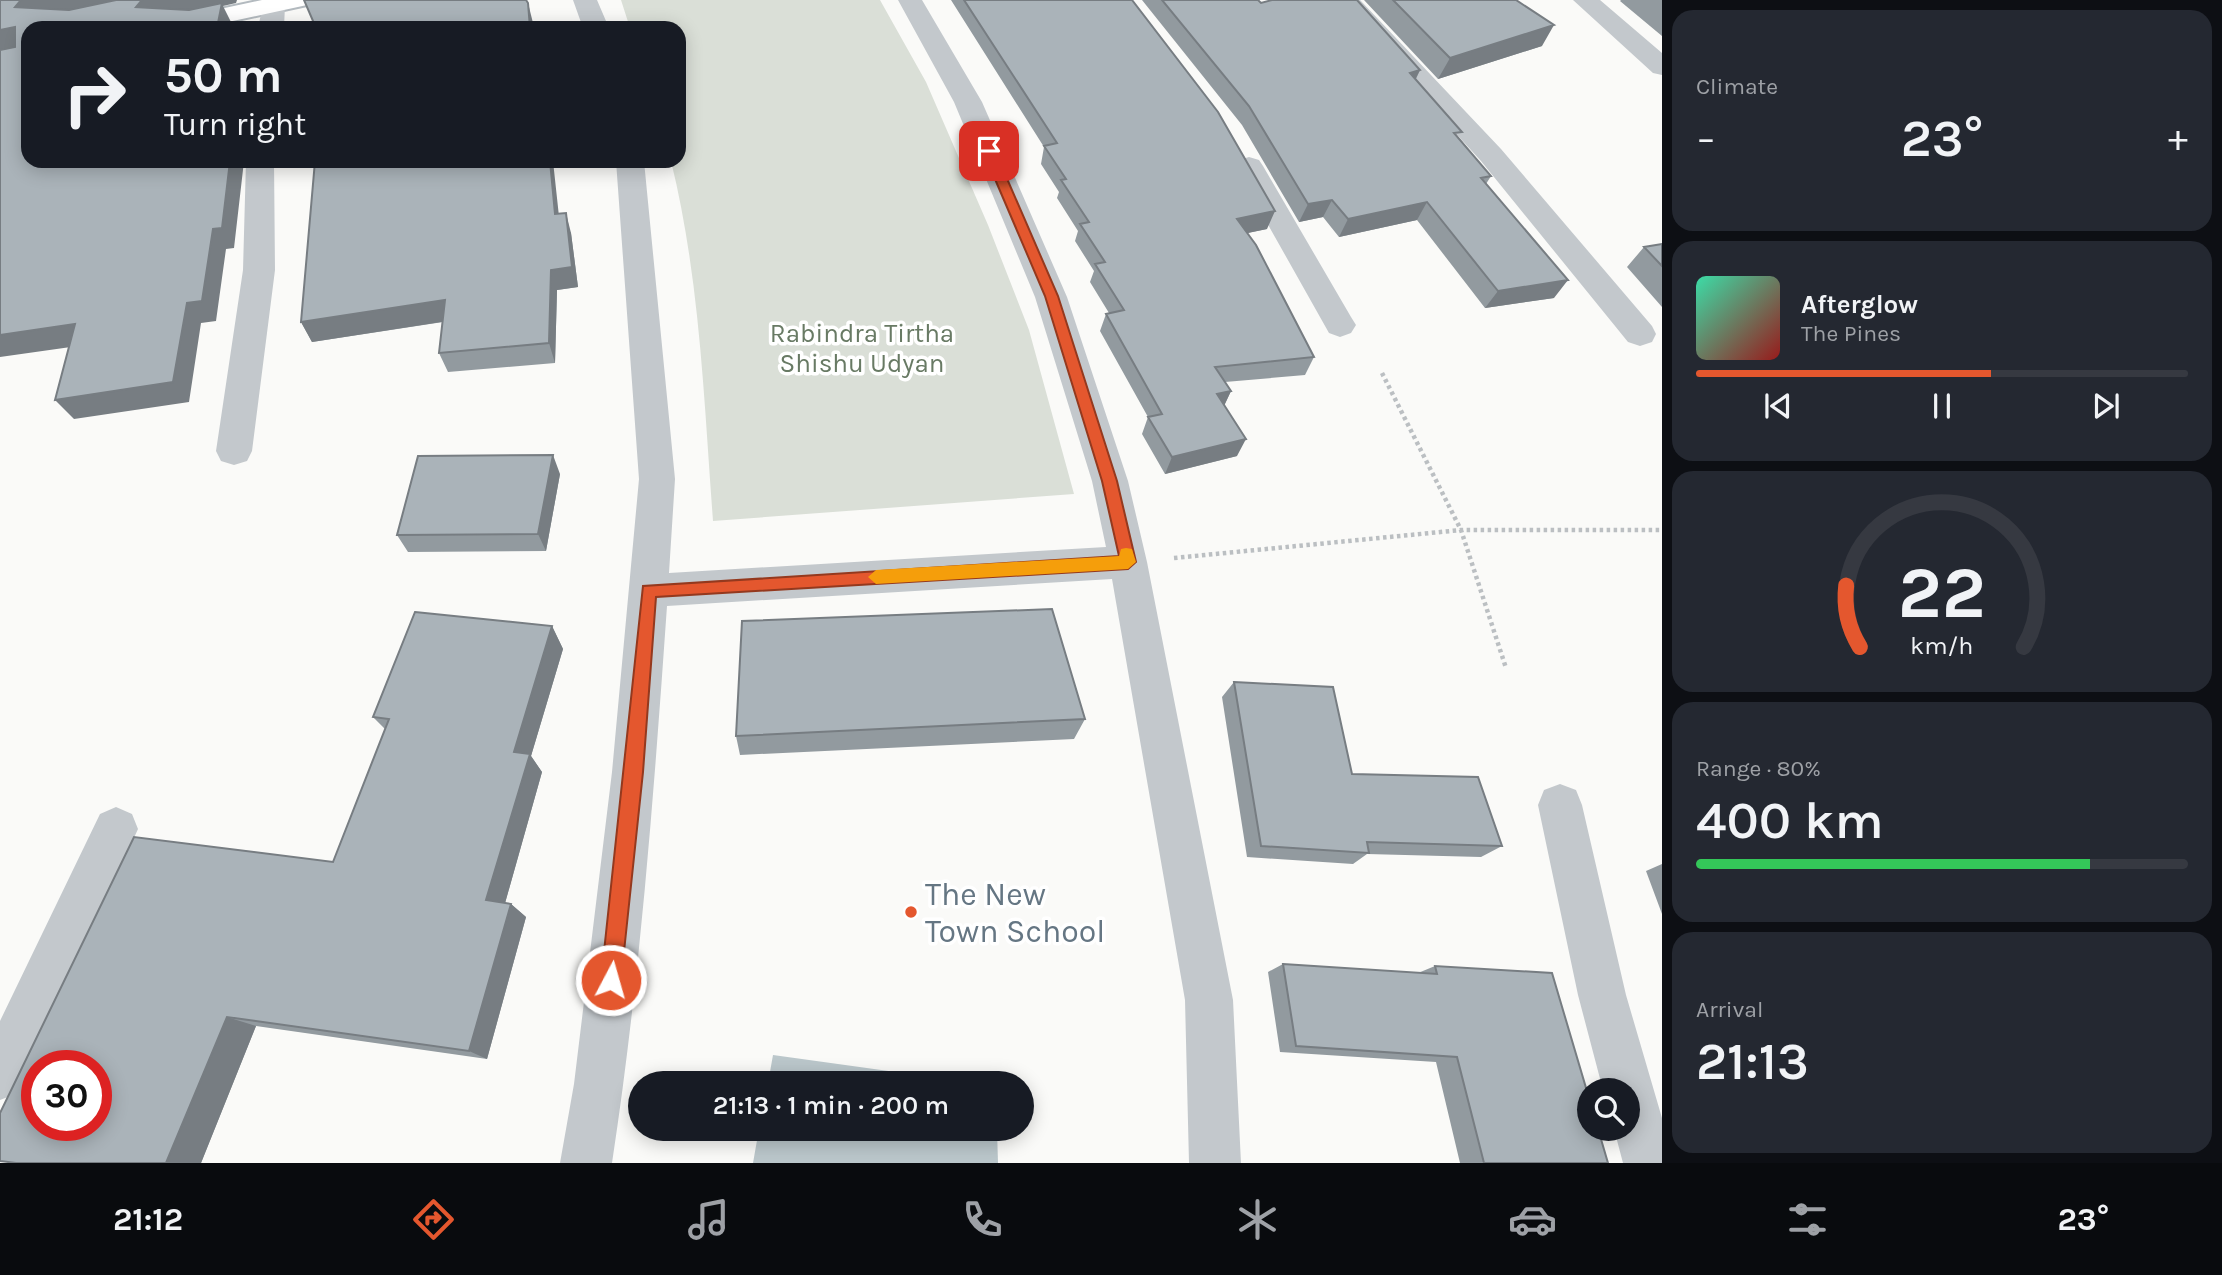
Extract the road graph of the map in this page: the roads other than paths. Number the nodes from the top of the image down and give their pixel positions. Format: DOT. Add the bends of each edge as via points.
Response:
graph roads {
  1 [pos="181,0"];
  2 [pos="298,0"];
  3 [pos="585,0"];
  4 [pos="910,0"];
  5 [pos="1346,0"];
  6 [pos="1585,0"];
  7 [pos="159,17"];
  8 [pos="272,17"];
  9 [pos="593,21"];
  10 [pos="1662,67"];
  11 [pos="1232,137"];
  12 [pos="260,168"];
  13 [pos="631,168"];
  14 [pos="1340,325"];
  15 [pos="1640,334"];
  16 [pos="234,451"];
  17 [pos="1128,562"];
  18 [pos="649,591"];
  19 [pos="1560,805"];
  20 [pos="116,829"];
  21 [pos="0,1075"];
  22 [pos="586,1163"];
  23 [pos="1215,1163"];
  24 [pos="1650,1163"];
  1 -- 7 [label="street"];
  2 -- 8 [label="street"];
  3 -- 9 [label="street"];
  4 -- 17 [label="street" via="968,102 1051,296 1110,481"];
  5 -- 15 [label="street" via="1491,155"];
  6 -- 10 [label="street"];
  7 -- 8 [label="street"];
  11 -- 14 [label="street"];
  12 -- 16 [label="street" via="259,270"];
  13 -- 18 [label="street" via="657,479"];
  17 -- 18 [label="street"];
  17 -- 23 [label="street" via="1209,1000"];
  18 -- 22 [label="street" via="631,799"];
  19 -- 24 [label="street" via="1602,995"];
  20 -- 21 [label="street"];
}
